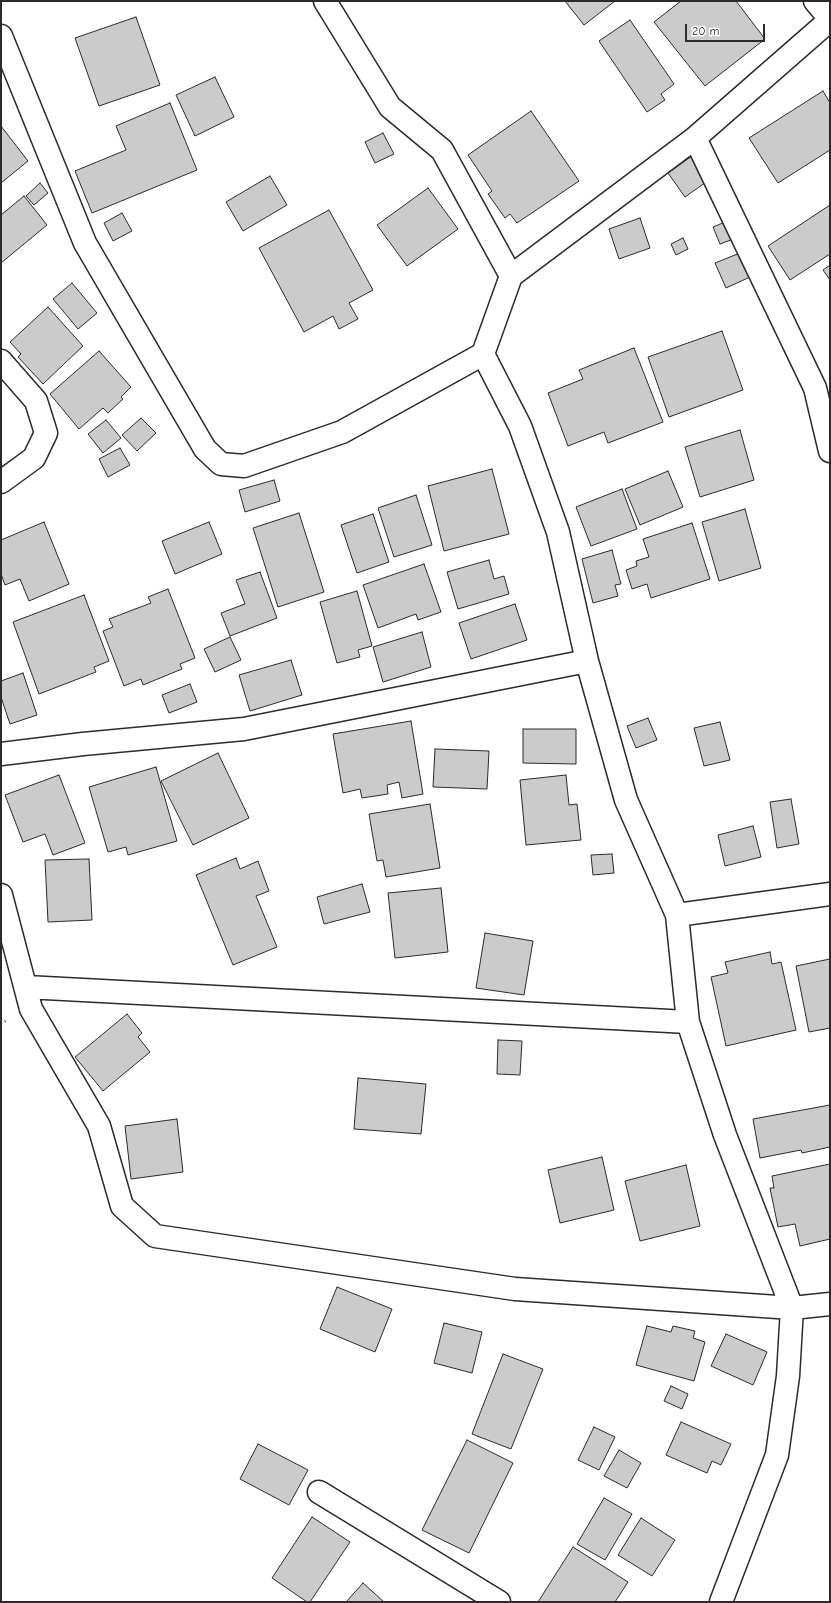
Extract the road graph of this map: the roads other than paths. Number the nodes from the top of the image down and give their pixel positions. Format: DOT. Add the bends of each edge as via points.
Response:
graph roads {
  1 [pos="325,1"];
  2 [pos="815,1"];
  3 [pos="830,19"];
  4 [pos="1,36"];
  5 [pos="695,138"];
  6 [pos="512,276"];
  7 [pos="483,354"];
  8 [pos="1,361"];
  9 [pos="830,451"];
  10 [pos="1,482"];
  11 [pos="587,662"];
  12 [pos="1,754"];
  13 [pos="830,894"];
  14 [pos="1,895"];
  15 [pos="677,915"];
  16 [pos="26,987"];
  17 [pos="688,1022"];
  18 [pos="830,1304"];
  19 [pos="792,1308"];
  20 [pos="319,1492"];
  21 [pos="499,1602"];
  22 [pos="721,1602"];
  1 -- 6 [label="street" via="390,107 442,150"];
  2 -- 3 [label="street"];
  3 -- 5 [label="street"];
  4 -- 7 [label="street" via="85,243 205,449 221,464 244,466 342,432"];
  5 -- 6 [label="street"];
  5 -- 9 [label="street" via="815,388"];
  6 -- 7 [label="street"];
  7 -- 11 [label="street" via="520,426 558,532"];
  8 -- 10 [label="street" via="36,401 46,433 34,458"];
  11 -- 12 [label="street" via="244,729"];
  11 -- 15 [label="street" via="626,800"];
  13 -- 15 [label="street"];
  14 -- 16 [label="street"];
  15 -- 17 [label="street"];
  16 -- 17 [label="street"];
  16 -- 19 [label="street" via="32,1009 99,1126 122,1206 155,1236 515,1289"];
  17 -- 19 [label="street" via="725,1135"];
  18 -- 19 [label="street"];
  19 -- 22 [label="street" via="788,1376 777,1455"];
  20 -- 21 [label="street"];
}
